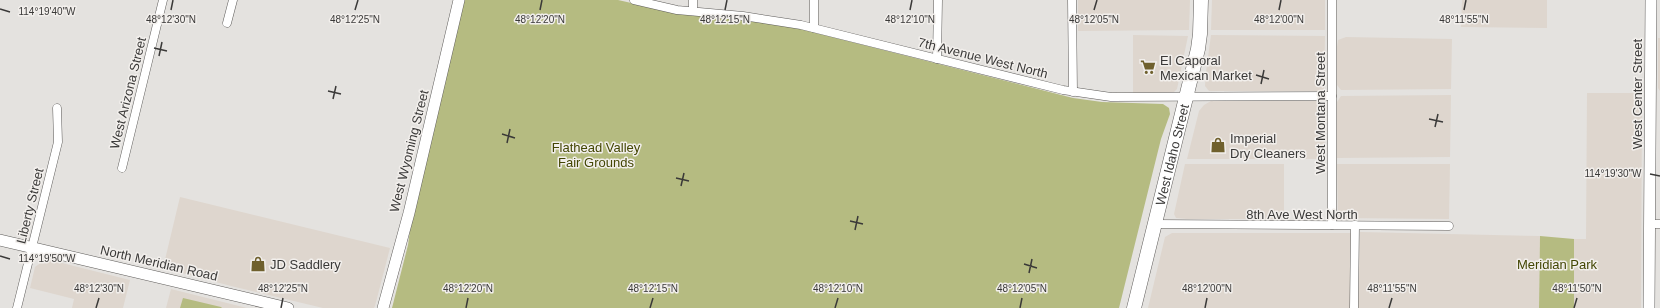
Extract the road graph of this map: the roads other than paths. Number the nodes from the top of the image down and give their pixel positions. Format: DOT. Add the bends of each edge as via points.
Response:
graph roads {
  1 [pos="163,0"];
  2 [pos="233,0"];
  3 [pos="459,0"];
  4 [pos="634,0"];
  5 [pos="693,0"];
  6 [pos="814,0"];
  7 [pos="938,0"];
  8 [pos="1072,0"];
  9 [pos="1201,0"];
  10 [pos="1332,0"];
  11 [pos="1651,0"];
  12 [pos="693,11"];
  13 [pos="227,23"];
  14 [pos="814,28"];
  15 [pos="938,59"];
  16 [pos="1073,92"];
  17 [pos="1332,96"];
  18 [pos="1186,97"];
  19 [pos="1655,97"];
  20 [pos="57,108"];
  21 [pos="122,168"];
  22 [pos="1155,224"];
  23 [pos="1654,224"];
  24 [pos="1332,225"];
  25 [pos="1355,225"];
  26 [pos="1449,226"];
  27 [pos="0,240"];
  28 [pos="32,248"];
  29 [pos="17,308"];
  30 [pos="288,308"];
  31 [pos="383,308"];
  32 [pos="1134,308"];
  33 [pos="1354,308"];
  34 [pos="1649,308"];
  1 -- 21 [label="street, West Arizona Street"];
  2 -- 13 [label="street"];
  3 -- 31 [label="street, West Wyoming Street" via="409,214"];
  4 -- 12 [label="street, 7th Avenue West North"];
  5 -- 12 [label="street"];
  6 -- 14 [label="street"];
  7 -- 15 [label="street"];
  8 -- 16 [label="street"];
  9 -- 18 [label="highway, West Idaho Street" via="1198,49"];
  10 -- 17 [label="street, West Montana Street"];
  11 -- 19 [label="street, West Center Street"];
  12 -- 14 [label="street, 7th Avenue West North" via="743,16"];
  14 -- 15 [label="street, 7th Avenue West North"];
  15 -- 16 [label="street, 7th Avenue West North"];
  16 -- 18 [label="street, 7th Avenue West North" via="1111,97"];
  17 -- 18 [label="street, 7th Avenue West North"];
  17 -- 24 [label="street, West Montana Street"];
  18 -- 22 [label="highway, West Idaho Street"];
  19 -- 23 [label="street, West Center Street"];
  20 -- 28 [label="street, Liberty Street" via="58,142"];
  22 -- 24 [label="street, 8th Ave West North"];
  22 -- 32 [label="highway, West Idaho Street"];
  23 -- 34 [label="street, West Center Street"];
  24 -- 25 [label="street, 8th Ave West North"];
  25 -- 26 [label="street, 8th Ave West North"];
  25 -- 33 [label="street"];
  27 -- 28 [label="street, North Meridian Road"];
  28 -- 29 [label="street, Liberty Street"];
  28 -- 30 [label="street, North Meridian Road"];
}
